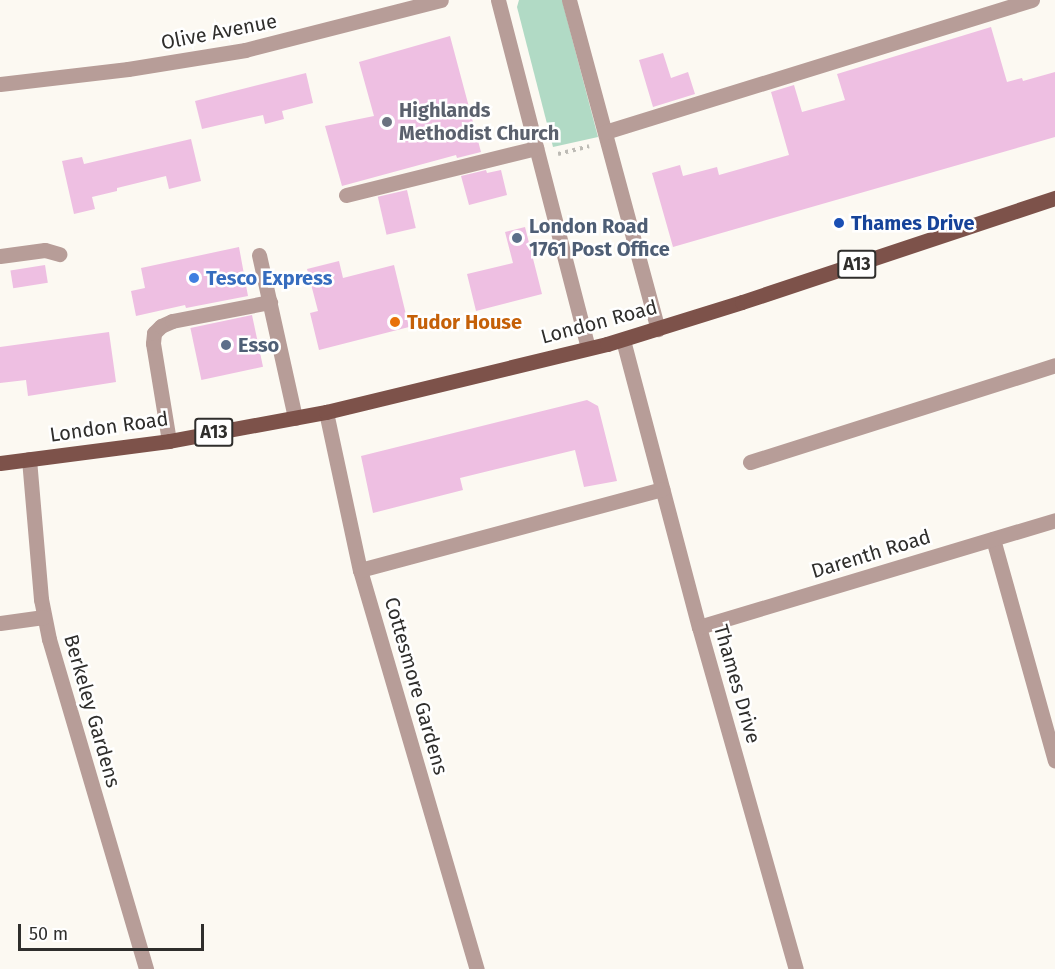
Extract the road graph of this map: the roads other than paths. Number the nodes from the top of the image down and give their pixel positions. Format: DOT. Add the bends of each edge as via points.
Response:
graph roads {
  1 [pos="441,0"];
  2 [pos="498,0"];
  3 [pos="569,0"];
  4 [pos="1032,0"];
  5 [pos="0,84"];
  6 [pos="606,137"];
  7 [pos="537,153"];
  8 [pos="346,195"];
  9 [pos="1055,198"];
  10 [pos="59,254"];
  11 [pos="0,255"];
  12 [pos="259,255"];
  13 [pos="270,302"];
  14 [pos="658,329"];
  15 [pos="623,340"];
  16 [pos="588,348"];
  17 [pos="1055,365"];
  18 [pos="326,412"];
  19 [pos="295,418"];
  20 [pos="169,441"];
  21 [pos="28,459"];
  22 [pos="750,462"];
  23 [pos="0,463"];
  24 [pos="662,489"];
  25 [pos="1055,520"];
  26 [pos="993,539"];
  27 [pos="360,570"];
  28 [pos="44,617"];
  29 [pos="0,623"];
  30 [pos="699,627"];
  31 [pos="1055,761"];
  32 [pos="146,969"];
  33 [pos="477,969"];
  34 [pos="796,969"];
  1 -- 5 [label="street, Olive Avenue" via="235,52"];
  2 -- 7 [label="street"];
  3 -- 6 [label="street"];
  4 -- 6 [label="street"];
  6 -- 14 [label="street"];
  7 -- 8 [label="street"];
  7 -- 16 [label="street"];
  9 -- 14 [label="main road, London Road / A13"];
  10 -- 11 [label="street" via="45,250"];
  12 -- 13 [label="street"];
  13 -- 19 [label="street"];
  13 -- 20 [label="street" via="172,321 154,333"];
  14 -- 15 [label="main road, London Road / A13"];
  15 -- 16 [label="main road, London Road / A13"];
  15 -- 24 [label="street, Thames Drive"];
  16 -- 18 [label="main road, London Road / A13"];
  17 -- 22 [label="street"];
  18 -- 19 [label="main road, London Road / A13"];
  18 -- 27 [label="street, Cottesmore Gardens"];
  19 -- 20 [label="main road, London Road / A13"];
  20 -- 21 [label="main road, London Road / A13"];
  21 -- 23 [label="main road, London Road / A13"];
  21 -- 28 [label="street, Berkeley Gardens"];
  24 -- 27 [label="street"];
  24 -- 30 [label="street, Thames Drive"];
  25 -- 26 [label="street, Darenth Road"];
  26 -- 30 [label="street, Darenth Road"];
  26 -- 31 [label="street"];
  27 -- 33 [label="street, Cottesmore Gardens"];
  28 -- 29 [label="street"];
  28 -- 32 [label="street, Berkeley Gardens"];
  30 -- 34 [label="street, Thames Drive"];
}
